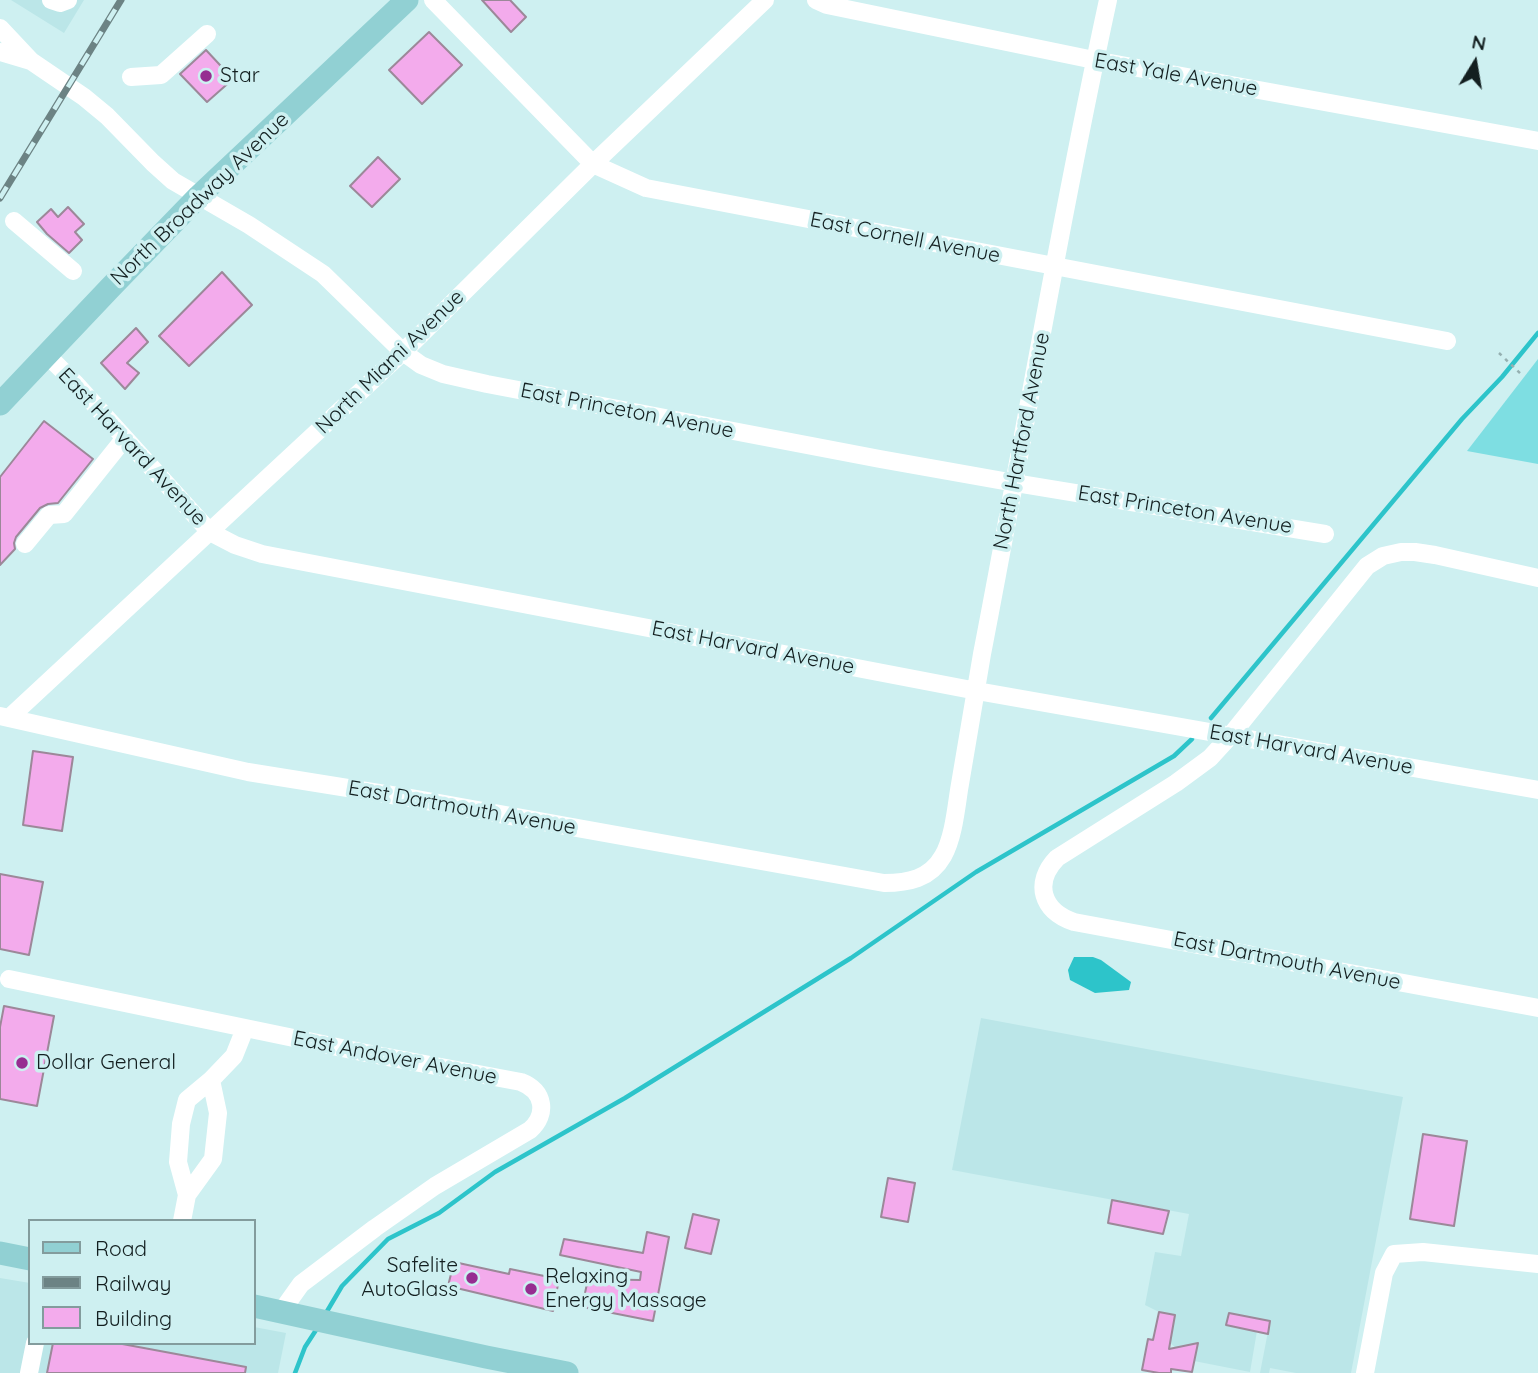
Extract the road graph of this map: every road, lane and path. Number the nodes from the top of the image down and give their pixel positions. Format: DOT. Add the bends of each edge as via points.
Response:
graph roads {
  1 [pos="51,0"];
  2 [pos="68,0"];
  3 [pos="407,0"];
  4 [pos="433,0"];
  5 [pos="765,0"];
  6 [pos="817,0"];
  7 [pos="1108,0"];
  8 [pos="0,28"];
  9 [pos="207,34"];
  10 [pos="0,52"];
  11 [pos="1094,60"];
  12 [pos="32,61"];
  13 [pos="131,77"];
  14 [pos="1538,142"];
  15 [pos="593,164"];
  16 [pos="199,196"];
  17 [pos="14,221"];
  18 [pos="1055,267"];
  19 [pos="73,271"];
  20 [pos="1447,341"];
  21 [pos="403,352"];
  22 [pos="1499,353"];
  23 [pos="46,354"];
  24 [pos="1522,375"];
  25 [pos="0,404"];
  26 [pos="124,439"];
  27 [pos="1015,483"];
  28 [pos="210,532"];
  29 [pos="1325,534"];
  30 [pos="25,544"];
  31 [pos="1538,578"];
  32 [pos="976,691"];
  33 [pos="5,717"];
  34 [pos="1231,735"];
  35 [pos="1538,790"];
  36 [pos="924,875"];
  37 [pos="9,979"];
  38 [pos="1538,1008"];
  39 [pos="243,1028"];
  40 [pos="211,1080"];
  41 [pos="187,1195"];
  42 [pos="182,1219"];
  43 [pos="0,1253"];
  44 [pos="28,1259"];
  45 [pos="1538,1264"];
  46 [pos="256,1306"];
  47 [pos="290,1314"];
  48 [pos="34,1345"];
  49 [pos="29,1373"];
  50 [pos="567,1373"];
  51 [pos="1366,1373"];
  1 -- 2 [label="street"];
  3 -- 16 [label="main road, North Broadway Avenue"];
  4 -- 15 [label="street, East Cornell Avenue"];
  5 -- 15 [label="street, North Miami Avenue"];
  6 -- 11 [label="street, East Yale Avenue"];
  7 -- 11 [label="street, North Hartford Avenue"];
  8 -- 12 [label="street, East Princeton Avenue"];
  9 -- 13 [label="street" via="161,75"];
  10 -- 12 [label="street, East Princeton Avenue"];
  11 -- 14 [label="street, East Yale Avenue"];
  11 -- 18 [label="street, North Hartford Avenue"];
  12 -- 16 [label="street, East Princeton Avenue" via="84,97 173,181"];
  15 -- 18 [label="street, East Cornell Avenue" via="646,188"];
  15 -- 21 [label="street, North Miami Avenue"];
  16 -- 21 [label="street, East Princeton Avenue" via="323,274"];
  16 -- 23 [label="main road, North Broadway Avenue"];
  17 -- 19 [label="street"];
  18 -- 20 [label="street, East Cornell Avenue"];
  18 -- 27 [label="street, North Hartford Avenue"];
  21 -- 27 [label="street, East Princeton Avenue" via="432,370 487,384"];
  21 -- 28 [label="street, North Miami Avenue"];
  22 -- 24 [label="path"];
  23 -- 25 [label="main road, North Broadway Avenue"];
  23 -- 26 [label="street, East Harvard Avenue"];
  26 -- 28 [label="street, East Harvard Avenue"];
  26 -- 30 [label="street" via="64,514 49,515"];
  27 -- 29 [label="street, East Princeton Avenue"];
  27 -- 32 [label="street, North Hartford Avenue"];
  28 -- 32 [label="street, East Harvard Avenue" via="262,554"];
  28 -- 33 [label="street, North Miami Avenue"];
  31 -- 34 [label="street" via="1415,552 1383,556 1367,566"];
  32 -- 34 [label="street, East Harvard Avenue"];
  32 -- 36 [label="street, North Hartford Avenue" via="947,847"];
  33 -- 36 [label="street, East Dartmouth Avenue" via="248,772 884,883 902,883"];
  34 -- 35 [label="street, East Harvard Avenue"];
  34 -- 38 [label="street, East Dartmouth Avenue" via="1210,758 1176,783 1057,858 1044,875 1043,890 1051,907 1074,922"];
  37 -- 39 [label="street, East Andover Avenue"];
  39 -- 40 [label="street" via="234,1056"];
  39 -- 47 [label="street, East Andover Avenue" via="521,1082 535,1090 542,1107 540,1119 530,1130 435,1186 301,1284"];
  40 -- 41 [label="street" via="218,1113 213,1159"];
  40 -- 41 [label="street" via="187,1100 181,1124 178,1162"];
  41 -- 42 [label="street"];
  43 -- 44 [label="main road"];
  45 -- 51 [label="street" via="1423,1252 1394,1254 1384,1273"];
  46 -- 47 [label="main road"];
  47 -- 50 [label="main road"];
  48 -- 49 [label="street"];
}
